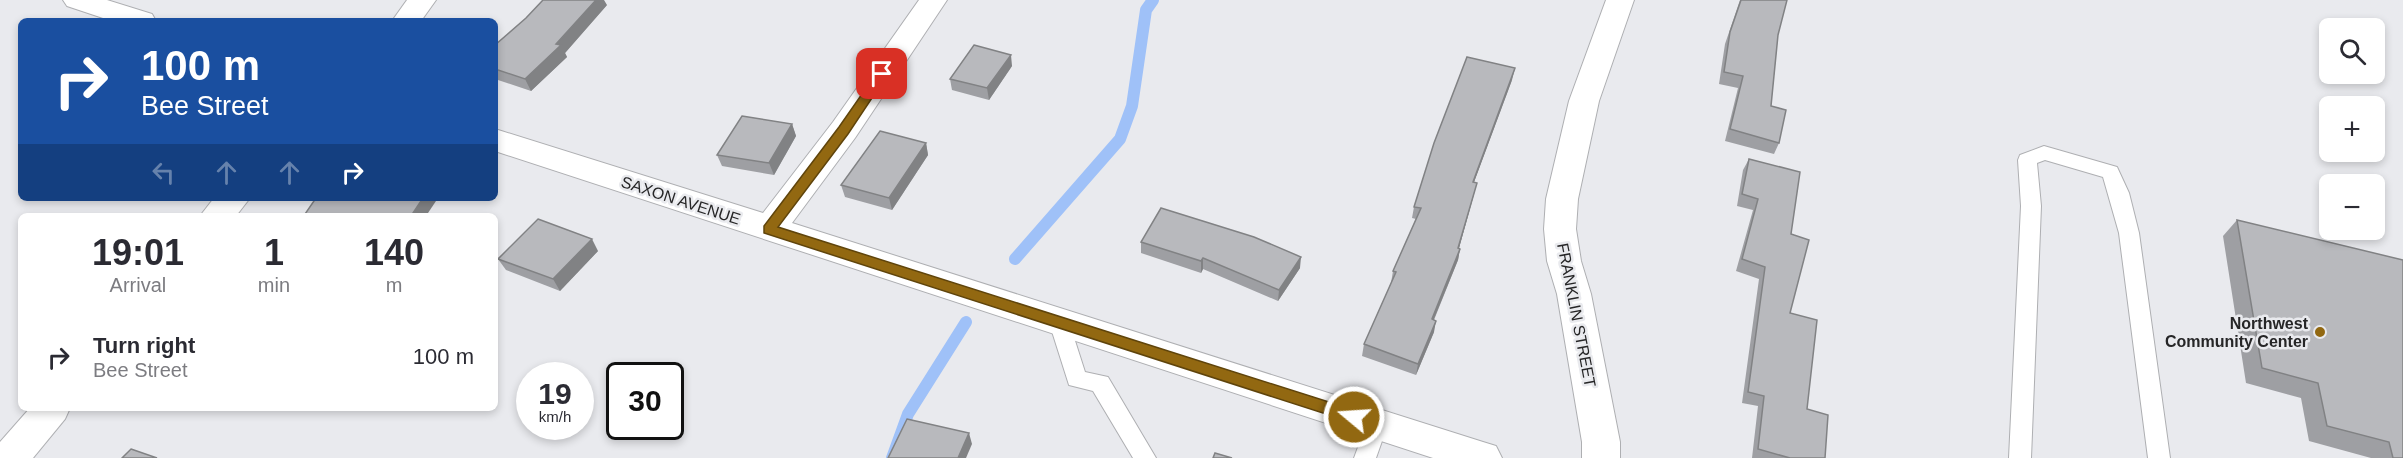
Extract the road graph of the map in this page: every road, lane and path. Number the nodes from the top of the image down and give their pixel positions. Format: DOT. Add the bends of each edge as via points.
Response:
graph roads {
  1 [pos="77,0"];
  2 [pos="422,0"];
  3 [pos="933,0"];
  4 [pos="1620,0"];
  5 [pos="133,18"];
  6 [pos="408,18"];
  7 [pos="498,141"];
  8 [pos="231,201"];
  9 [pos="219,213"];
  10 [pos="769,229"];
  11 [pos="1059,322"];
  12 [pos="49,411"];
  13 [pos="1377,424"];
  14 [pos="10,458"];
  15 [pos="1145,458"];
  16 [pos="1365,458"];
  17 [pos="1484,458"];
  18 [pos="1601,458"];
  19 [pos="2020,458"];
  20 [pos="2160,458"];
  1 -- 5 [label="street"];
  2 -- 6 [label="street"];
  3 -- 10 [label="street" via="844,130"];
  4 -- 18 [label="street, FRANKLIN STREET" via="1584,101 1562,199 1560,229"];
  7 -- 10 [label="street, SAXON AVENUE"];
  8 -- 9 [label="street"];
  10 -- 11 [label="street, SAXON AVENUE"];
  11 -- 13 [label="street, SAXON AVENUE"];
  11 -- 15 [label="lane" via="1077,379 1100,383"];
  12 -- 14 [label="street"];
  13 -- 16 [label="lane"];
  13 -- 17 [label="street, SAXON AVENUE"];
  19 -- 20 [label="lane" via="2031,206 2027,160 2044,153 2110,172 2119,193 2129,233"];
}
